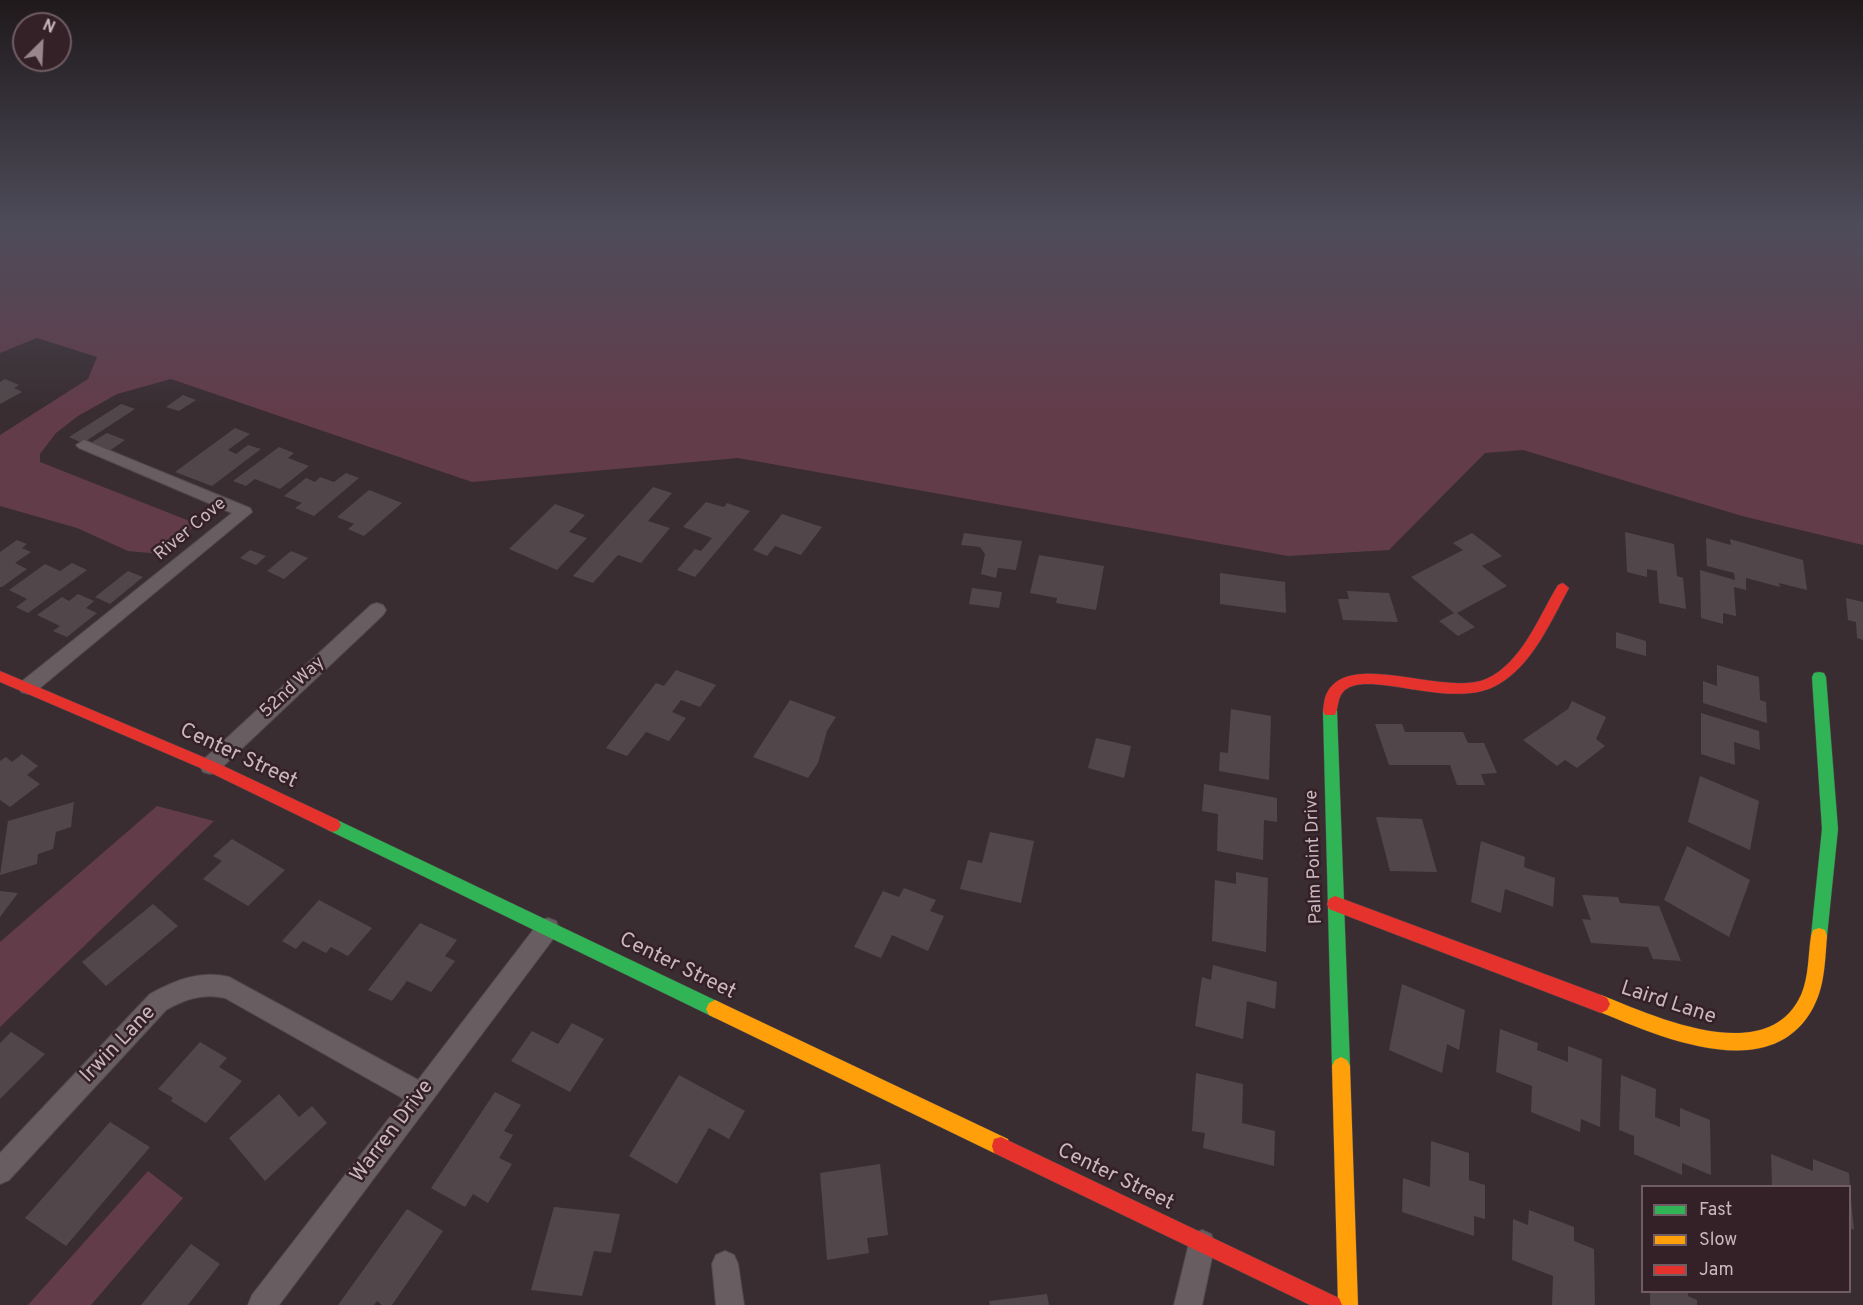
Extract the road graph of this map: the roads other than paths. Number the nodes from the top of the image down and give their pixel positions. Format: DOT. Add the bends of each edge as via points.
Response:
graph roads {
  1 [pos="84,445"];
  2 [pos="1563,588"];
  3 [pos="377,610"];
  4 [pos="0,676"];
  5 [pos="1819,676"];
  6 [pos="28,687"];
  7 [pos="210,766"];
  8 [pos="1335,904"];
  9 [pos="548,928"];
  10 [pos="422,1095"];
  11 [pos="0,1171"];
  12 [pos="1202,1243"];
  13 [pos="725,1264"];
  14 [pos="262,1305"];
  15 [pos="730,1305"];
  16 [pos="1188,1305"];
  17 [pos="1332,1305"];
  18 [pos="1348,1305"];
  1 -- 6 [label="street, River Cove" via="244,512"];
  2 -- 8 [label="street, Palm Point Drive" via="1512,668 1492,682 1448,689 1359,679 1336,690 1329,710"];
  3 -- 7 [label="street, 52nd Way"];
  4 -- 6 [label="street, Center Street"];
  5 -- 8 [label="street, Laird Lane" via="1830,829 1814,982 1797,1018 1775,1035 1744,1043 1689,1037"];
  6 -- 7 [label="street, Center Street"];
  7 -- 9 [label="street, Center Street"];
  8 -- 18 [label="street, Palm Point Drive"];
  9 -- 10 [label="street, Warren Drive"];
  9 -- 12 [label="street, Center Street"];
  10 -- 11 [label="street, Irwin Lane" via="229,988 196,985 158,1002"];
  10 -- 14 [label="street, Warren Drive"];
  12 -- 16 [label="street"];
  12 -- 17 [label="street, Center Street"];
  13 -- 15 [label="street"];
}
